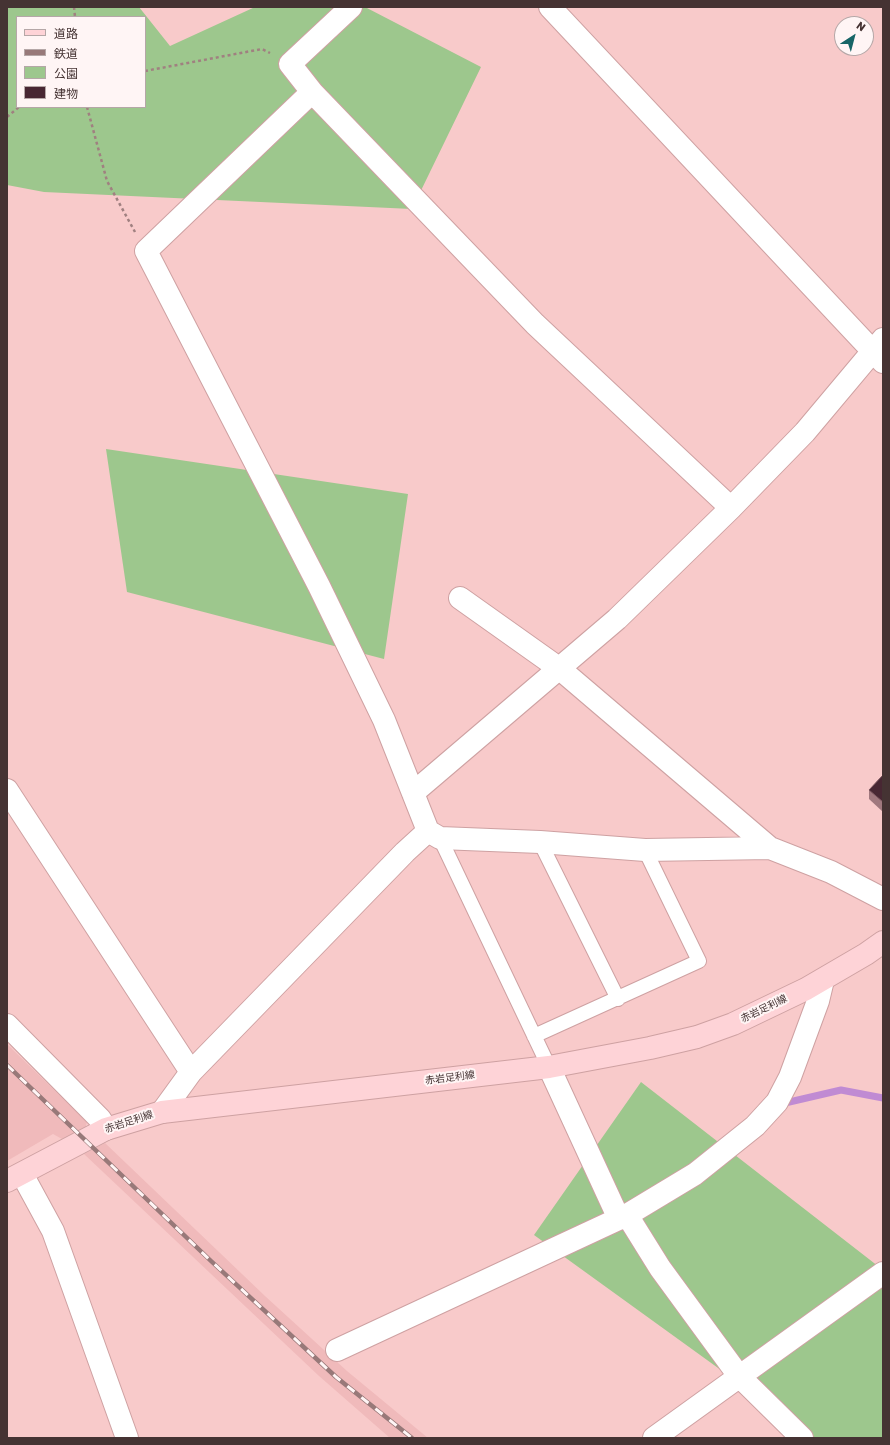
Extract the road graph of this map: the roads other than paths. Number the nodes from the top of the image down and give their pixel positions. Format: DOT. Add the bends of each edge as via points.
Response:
graph roads {
  1 [pos="351,7"];
  2 [pos="550,7"];
  3 [pos="312,92"];
  4 [pos="880,351"];
  5 [pos="731,508"];
  6 [pos="460,598"];
  7 [pos="560,669"];
  8 [pos="7,790"];
  9 [pos="413,794"];
  10 [pos="434,835"];
  11 [pos="540,842"];
  12 [pos="770,848"];
  13 [pos="644,850"];
  14 [pos="883,899"];
  15 [pos="883,942"];
  16 [pos="823,980"];
  17 [pos="618,1000"];
  18 [pos="7,1025"];
  19 [pos="534,1036"];
  20 [pos="549,1067"];
  21 [pos="191,1072"];
  22 [pos="162,1112"];
  23 [pos="106,1129"];
  24 [pos="14,1178"];
  25 [pos="623,1217"];
  26 [pos="883,1273"];
  27 [pos="337,1350"];
  28 [pos="739,1376"];
  29 [pos="127,1438"];
  30 [pos="654,1438"];
  31 [pos="802,1438"];
  1 -- 3 [label="street" via="290,64"];
  2 -- 4 [label="street"];
  3 -- 5 [label="street" via="535,324"];
  3 -- 9 [label="street" via="146,251 319,586 384,720"];
  4 -- 5 [label="street"];
  5 -- 7 [label="street"];
  6 -- 7 [label="street"];
  7 -- 9 [label="street"];
  7 -- 12 [label="street"];
  8 -- 21 [label="street"];
  9 -- 10 [label="street"];
  10 -- 11 [label="street"];
  10 -- 19 [label="lane"];
  10 -- 21 [label="street" via="405,852"];
  11 -- 13 [label="street"];
  11 -- 17 [label="lane"];
  12 -- 13 [label="street"];
  12 -- 14 [label="street" via="831,872"];
  13 -- 17 [label="lane" via="699,961"];
  15 -- 16 [label="main road, 赤岩足利線"];
  16 -- 20 [label="main road, 赤岩足利線" via="733,1024 697,1037 619,1055"];
  16 -- 25 [label="street" via="818,1001 792,1070 777,1102 755,1126 695,1174"];
  17 -- 19 [label="lane"];
  18 -- 23 [label="street" via="100,1119"];
  19 -- 20 [label="lane"];
  20 -- 22 [label="main road, 赤岩足利線"];
  20 -- 25 [label="street"];
  21 -- 22 [label="street"];
  22 -- 23 [label="main road, 赤岩足利線"];
  23 -- 24 [label="main road, 赤岩足利線"];
  24 -- 29 [label="street" via="53,1231"];
  25 -- 27 [label="street"];
  25 -- 28 [label="street"];
  26 -- 28 [label="street"];
  28 -- 30 [label="street"];
  28 -- 31 [label="street"];
}
